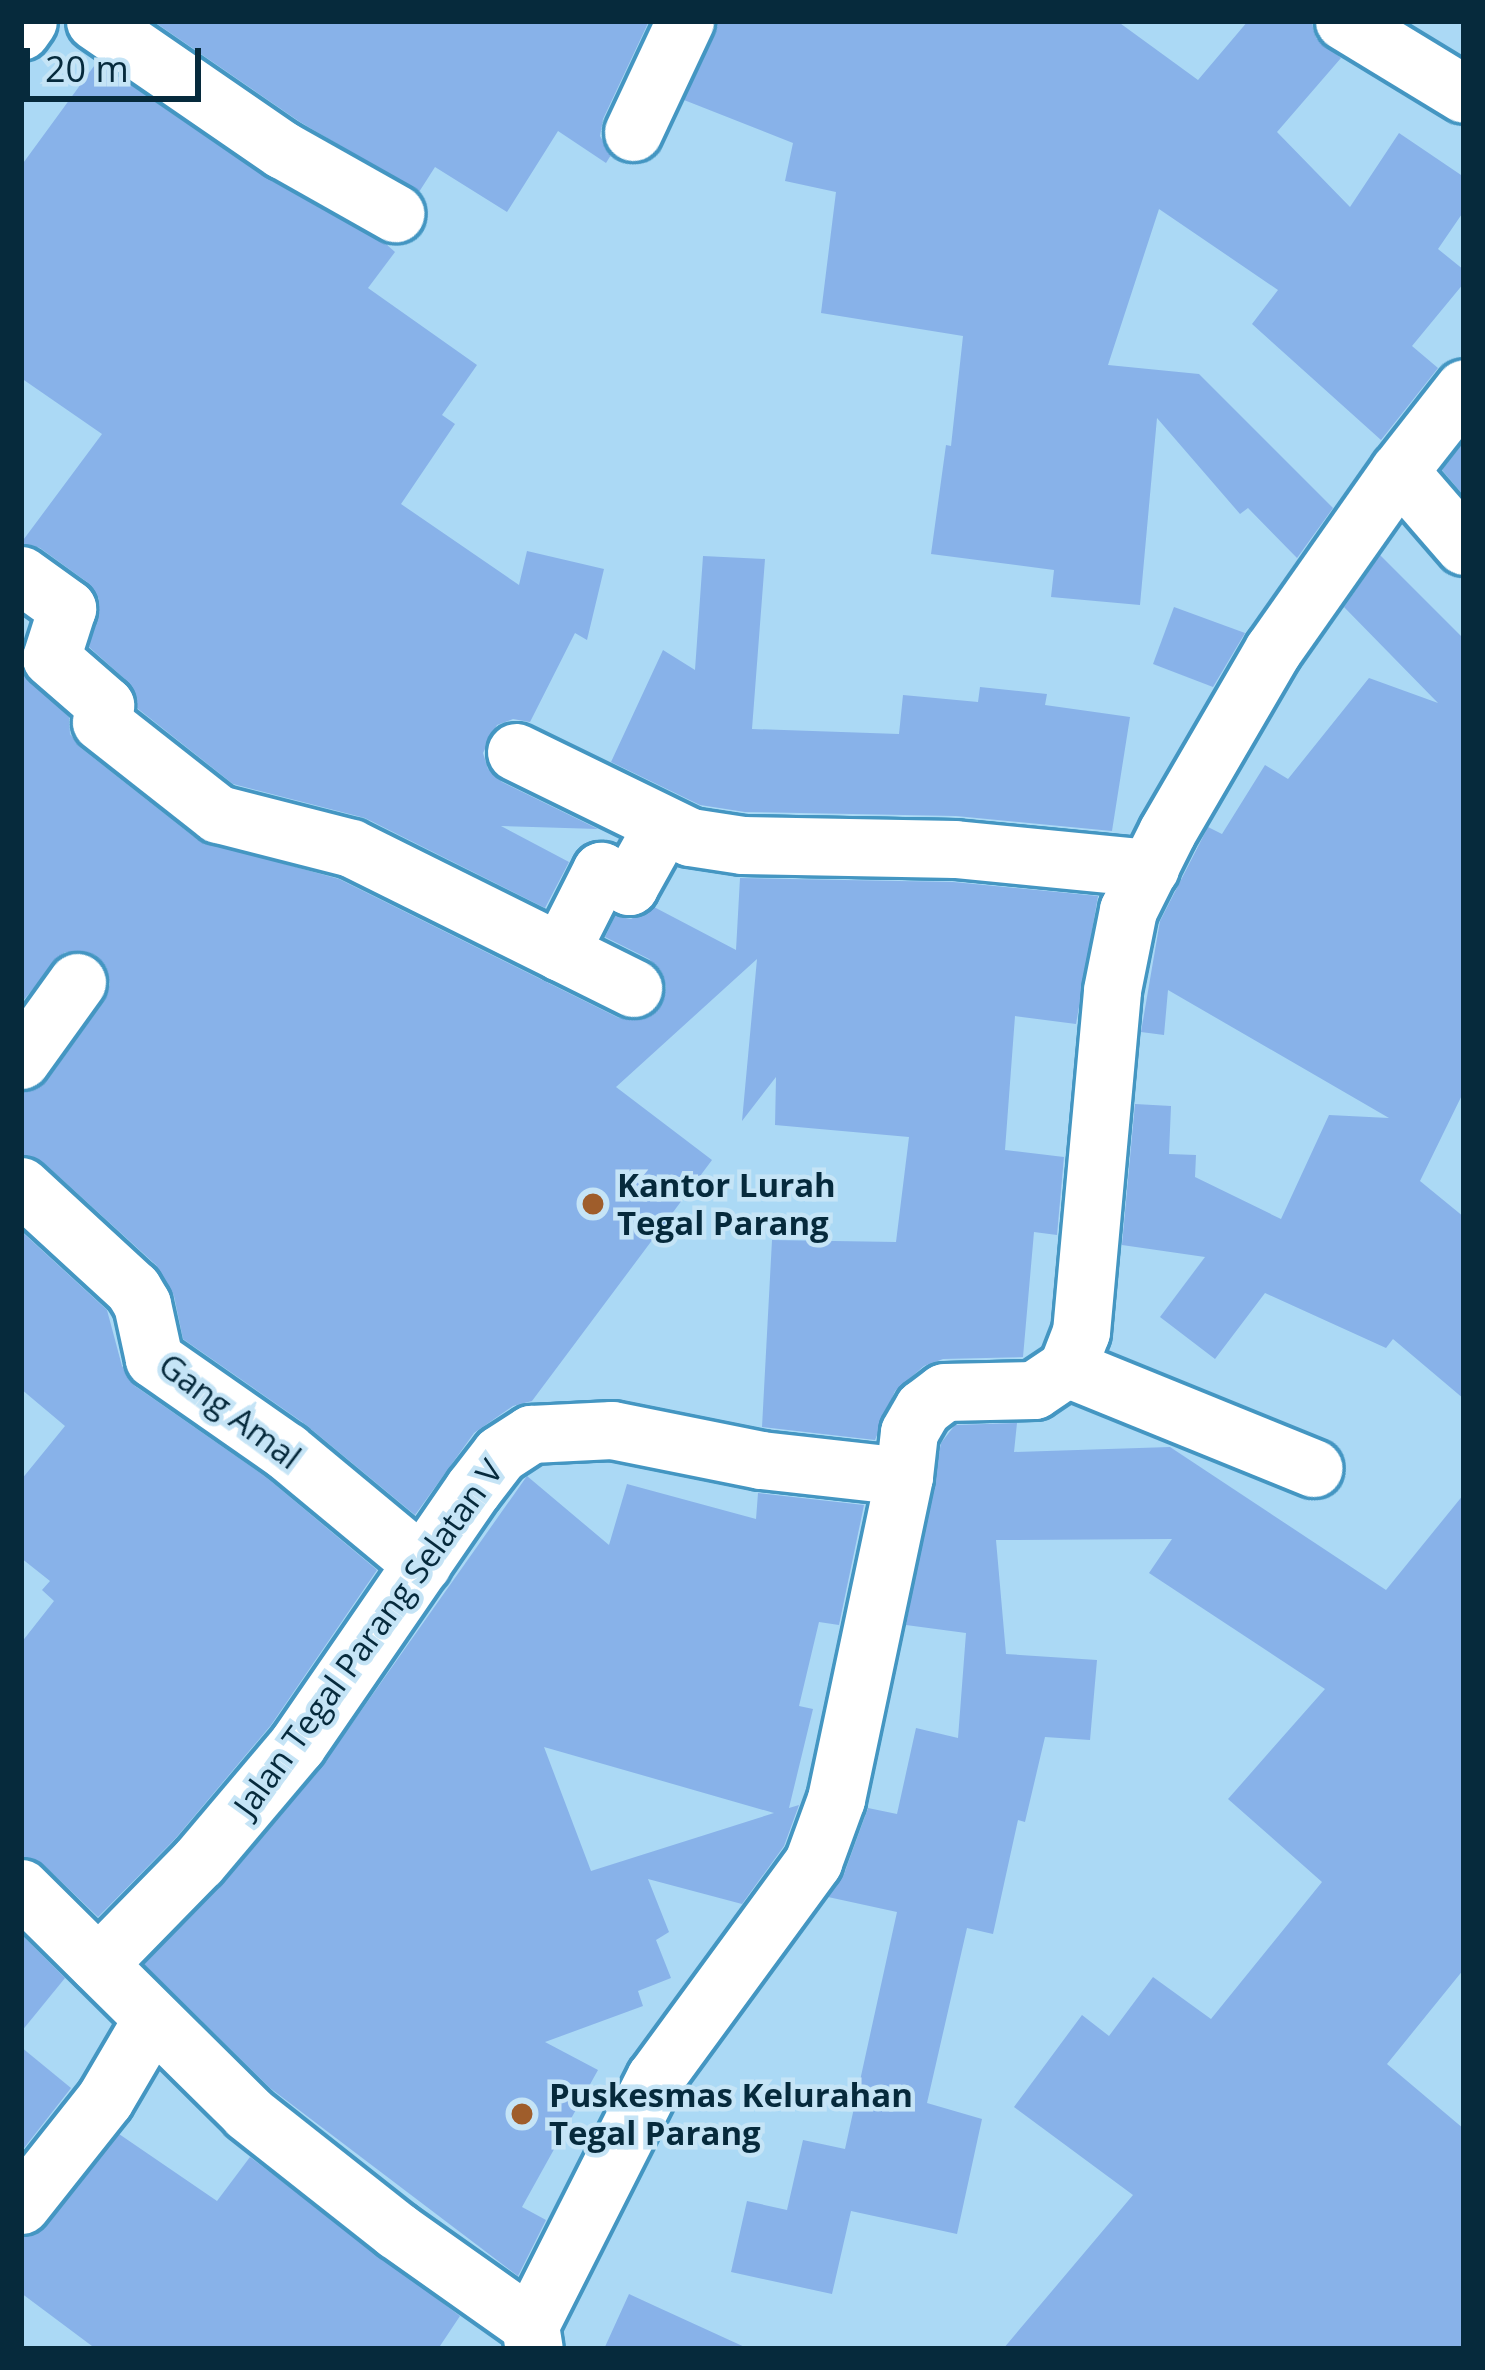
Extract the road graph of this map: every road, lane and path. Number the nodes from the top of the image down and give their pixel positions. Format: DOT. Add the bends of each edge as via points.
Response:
graph roads {
  1 [pos="28,21"];
  2 [pos="95,21"];
  3 [pos="686,21"];
  4 [pos="1344,21"];
  5 [pos="21,31"];
  6 [pos="1464,94"];
  7 [pos="634,132"];
  8 [pos="394,213"];
  9 [pos="1464,388"];
  10 [pos="1399,471"];
  11 [pos="1464,546"];
  12 [pos="21,575"];
  13 [pos="516,752"];
  14 [pos="662,827"];
  15 [pos="1150,868"];
  16 [pos="560,952"];
  17 [pos="77,982"];
  18 [pos="633,988"];
  19 [pos="21,1060"];
  20 [pos="21,1186"];
  21 [pos="1066,1368"];
  22 [pos="1312,1468"];
  23 [pos="904,1476"];
  24 [pos="422,1564"];
  25 [pos="21,1888"];
  26 [pos="98,1964"];
  27 [pos="152,2019"];
  28 [pos="21,2205"];
  29 [pos="532,2337"];
  1 -- 5 [label="street"];
  2 -- 8 [label="street" via="283,150"];
  3 -- 7 [label="street"];
  4 -- 6 [label="street"];
  9 -- 10 [label="street"];
  10 -- 11 [label="street"];
  10 -- 15 [label="street" via="1274,650"];
  12 -- 16 [label="street" via="67,608 51,658 105,705 100,722 218,814 351,848"];
  13 -- 14 [label="street"];
  14 -- 15 [label="street" via="742,845 955,849"];
  14 -- 16 [label="street" via="629,886 601,871"];
  15 -- 21 [label="street" via="1128,910 1112,990 1081,1332"];
  16 -- 18 [label="street"];
  17 -- 19 [label="street"];
  20 -- 24 [label="street, Gang Amal" via="133,1289 154,1359 286,1451"];
  21 -- 22 [label="street"];
  21 -- 23 [label="street" via="1034,1390 944,1392 909,1432"];
  23 -- 24 [label="street, Jalan Tegal Parang Selatan V" via="761,1460 612,1430 531,1434 500,1454"];
  23 -- 29 [label="street" via="836,1799 813,1862 655,2078"];
  24 -- 26 [label="street, Jalan Tegal Parang Selatan V" via="297,1745"];
  25 -- 26 [label="street"];
  26 -- 27 [label="street"];
  27 -- 28 [label="street" via="105,2099"];
  27 -- 29 [label="street" via="248,2113"];
}
